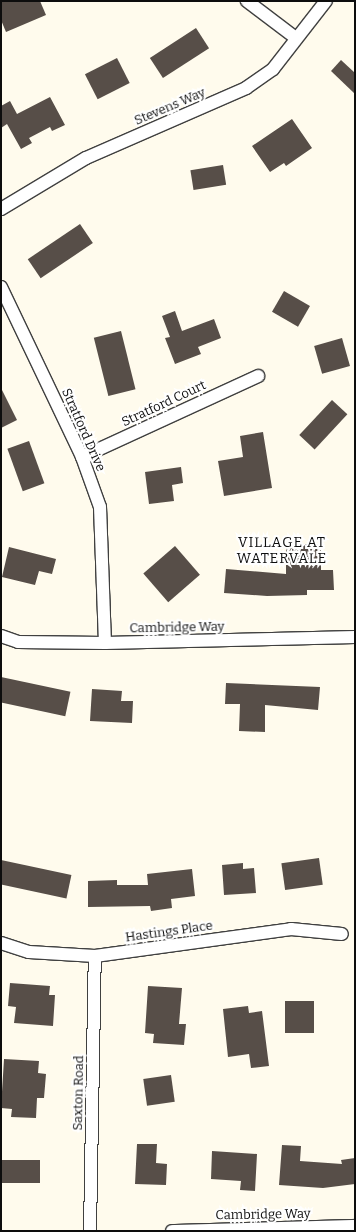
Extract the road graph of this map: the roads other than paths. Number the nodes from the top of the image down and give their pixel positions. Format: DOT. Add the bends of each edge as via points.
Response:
graph roads {
  1 [pos="247,1"];
  2 [pos="326,1"];
  3 [pos="296,38"];
  4 [pos="1,209"];
  5 [pos="1,287"];
  6 [pos="258,376"];
  7 [pos="82,456"];
  8 [pos="1,636"];
  9 [pos="355,637"];
  10 [pos="105,643"];
  11 [pos="342,934"];
  12 [pos="1,943"];
  13 [pos="95,956"];
  14 [pos="355,1226"];
  15 [pos="90,1231"];
  16 [pos="172,1231"];
  1 -- 3 [label="street"];
  2 -- 3 [label="street, Stevens Way"];
  3 -- 4 [label="street, Stevens Way" via="273,69 246,88 86,158"];
  5 -- 7 [label="street, Stratford Drive"];
  6 -- 7 [label="street, Stratford Court"];
  7 -- 10 [label="street, Stratford Drive" via="100,507"];
  8 -- 10 [label="street, Cambridge Way" via="18,642"];
  9 -- 10 [label="street, Cambridge Way"];
  11 -- 13 [label="street, Hastings Place" via="291,929"];
  12 -- 13 [label="street, Hastings Place" via="29,952"];
  13 -- 15 [label="street, Saxton Road"];
  14 -- 16 [label="street, Cambridge Way"];
}
